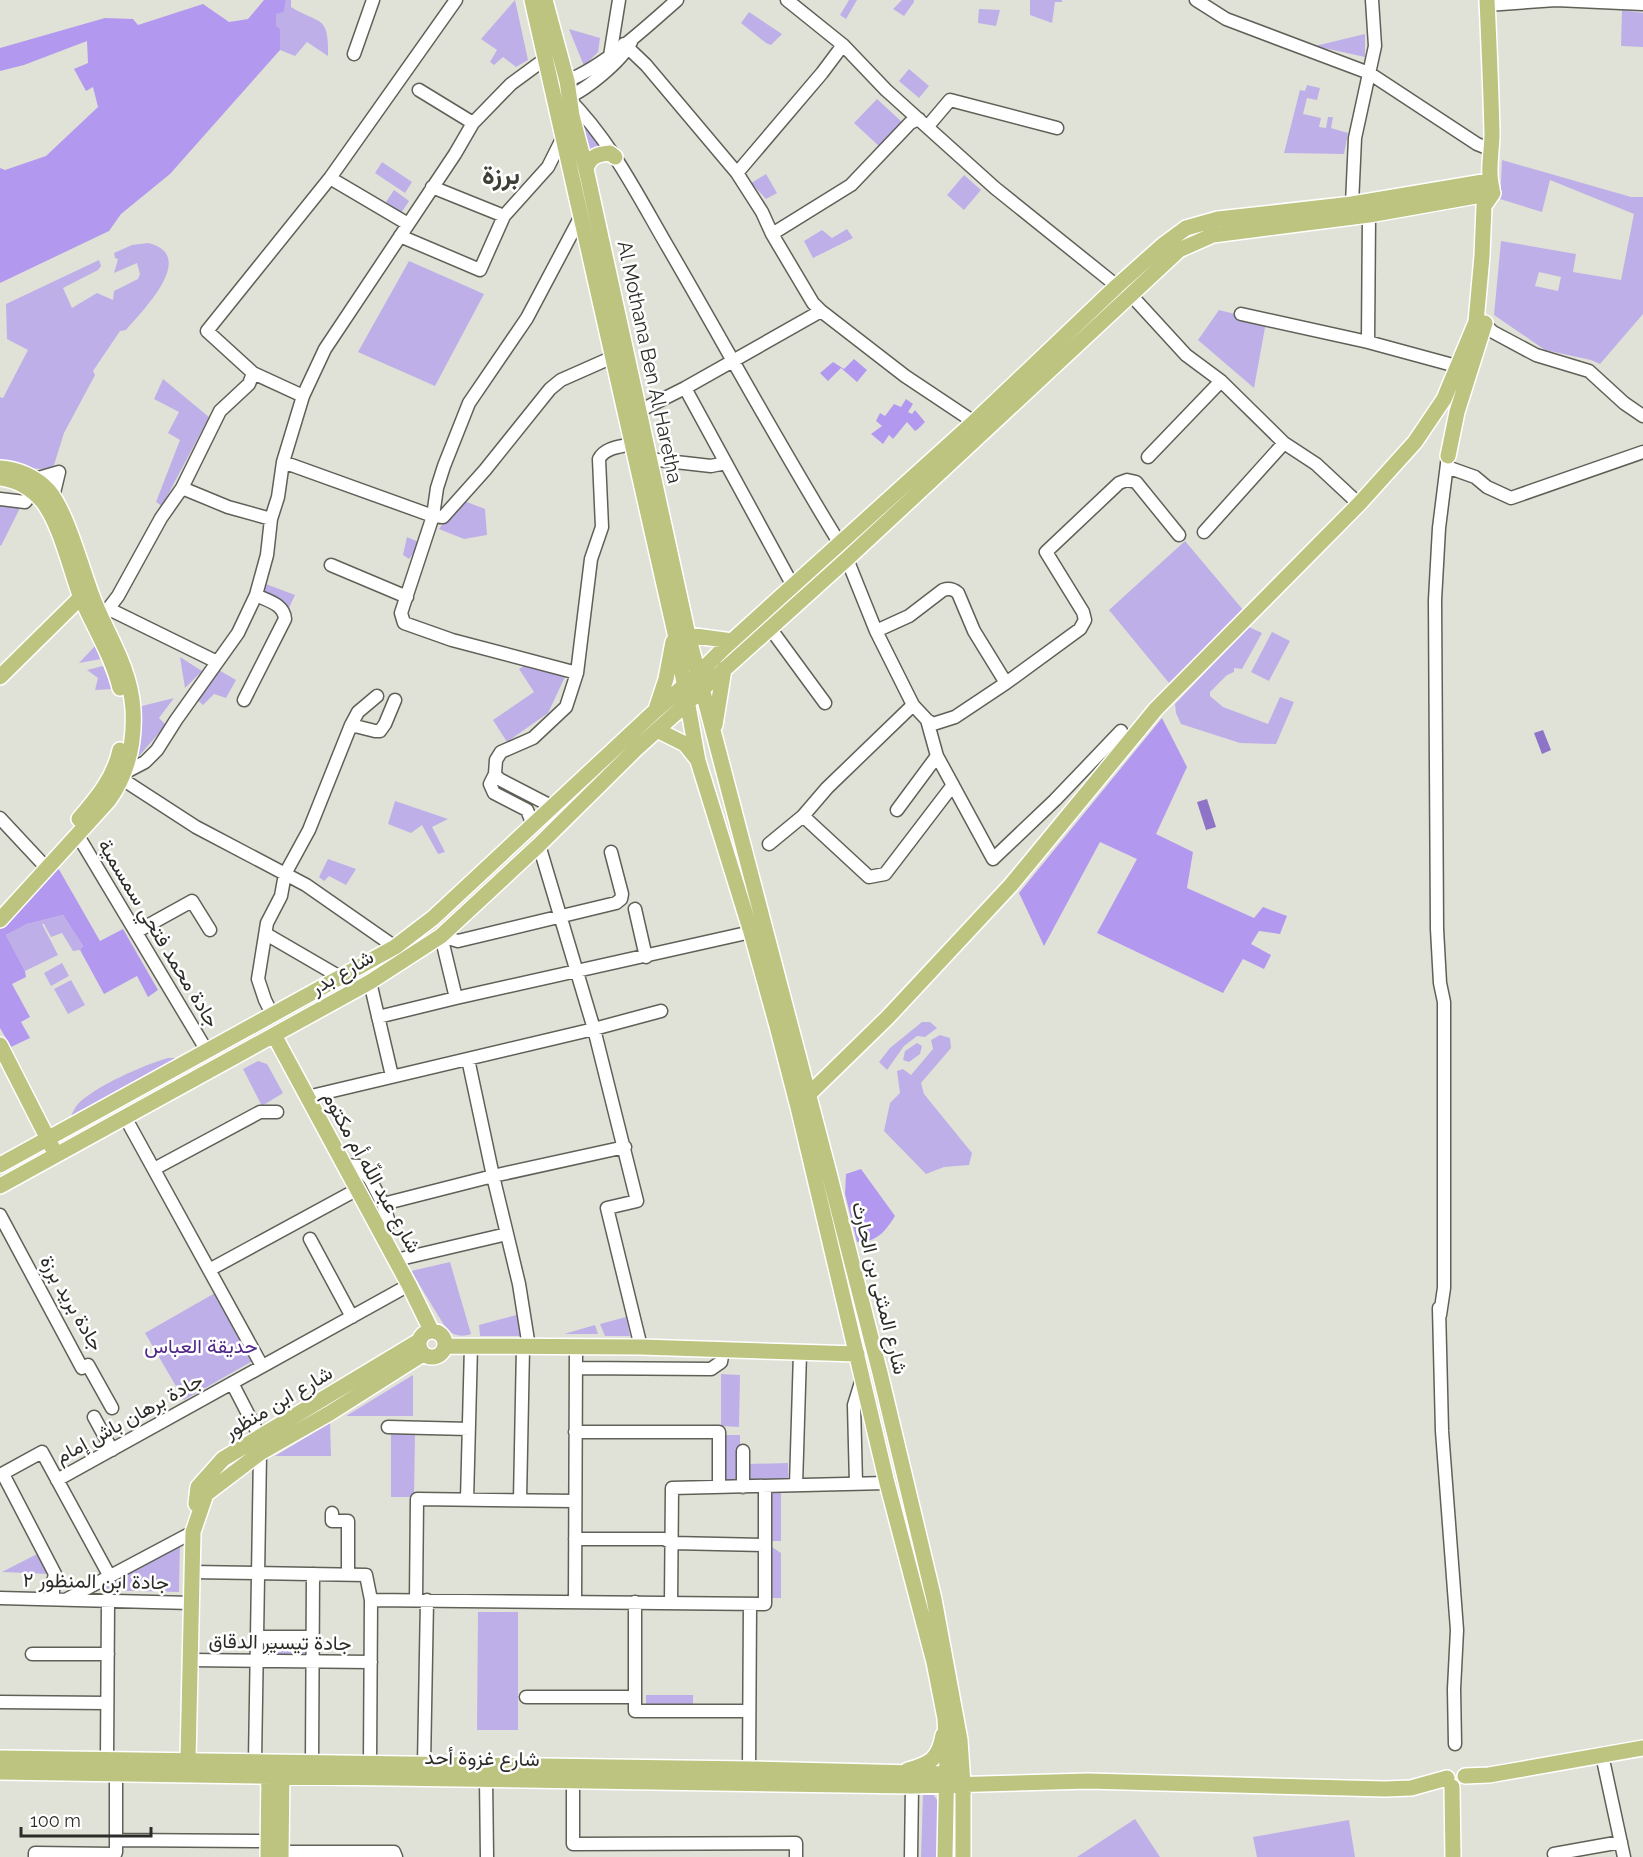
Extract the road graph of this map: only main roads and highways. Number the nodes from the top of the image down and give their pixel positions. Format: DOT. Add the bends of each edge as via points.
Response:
graph roads {
  1 [pos="532,0"];
  2 [pos="545,0"];
  3 [pos="1487,2"];
  4 [pos="562,100"];
  5 [pos="615,157"];
  6 [pos="586,169"];
  7 [pos="1491,187"];
  8 [pos="1078,335"];
  9 [pos="1448,462"];
  10 [pos="0,468"];
  11 [pos="0,478"];
  12 [pos="32,486"];
  13 [pos="840,544"];
  14 [pos="847,559"];
  15 [pos="86,596"];
  16 [pos="681,634"];
  17 [pos="732,641"];
  18 [pos="724,669"];
  19 [pos="0,677"];
  20 [pos="700,682"];
  21 [pos="685,686"];
  22 [pos="687,703"];
  23 [pos="655,711"];
  24 [pos="657,730"];
  25 [pos="714,736"];
  26 [pos="632,744"];
  27 [pos="698,761"];
  28 [pos="0,909"];
  29 [pos="0,920"];
  30 [pos="274,1035"];
  31 [pos="0,1045"];
  32 [pos="0,1060"];
  33 [pos="808,1095"];
  34 [pos="44,1133"];
  35 [pos="56,1155"];
  36 [pos="0,1165"];
  37 [pos="0,1186"];
  38 [pos="431,1330"];
  39 [pos="445,1346"];
  40 [pos="421,1348"];
  41 [pos="857,1354"];
  42 [pos="194,1528"];
  43 [pos="945,1718"];
  44 [pos="1643,1748"];
  45 [pos="0,1758"];
  46 [pos="188,1760"];
  47 [pos="272,1767"];
  48 [pos="0,1772"];
  49 [pos="890,1774"];
  50 [pos="955,1780"];
  51 [pos="1456,1782"];
  52 [pos="276,1855"];
  53 [pos="945,1857"];
  54 [pos="963,1857"];
  55 [pos="1453,1857"];
  56 [pos="1460,1857"];
  1 -- 4 [label="main road" via="552,86"];
  2 -- 4 [label="main road" via="567,81"];
  3 -- 7 [label="main road"];
  4 -- 6 [label="main road, Al Mothana Ben Al Haretha"];
  4 -- 16 [label="main road" via="563,137 632,444"];
  5 -- 6 [label="main road" via="610,153 597,155"];
  6 -- 16 [label="main road, Al Mothana Ben Al Haretha" via="650,459"];
  7 -- 8 [label="main road" via="1369,215 1213,235 1179,250 1131,295"];
  7 -- 8 [label="main road" via="1218,219 1186,228 1117,286"];
  7 -- 9 [label="main road" via="1491,254 1484,324 1457,412"];
  7 -- 33 [label="main road" via="1484,206 1476,322 1444,399 1415,442 1359,504 1161,703 1011,885 887,1018"];
  8 -- 13 [label="main road" via="974,422"];
  8 -- 14 [label="main road"];
  10 -- 12 [label="main road" via="15,470"];
  11 -- 12 [label="main road"];
  12 -- 15 [label="main road" via="60,508"];
  13 -- 14 [label="main road"];
  13 -- 17 [label="main road"];
  14 -- 18 [label="main road"];
  15 -- 19 [label="main road"];
  15 -- 28 [label="main road" via="119,682 123,735 118,761 107,783"];
  15 -- 29 [label="main road" via="105,613 132,697 132,736 123,776 109,800"];
  16 -- 17 [label="main road"];
  16 -- 20 [label="main road, شارع المثنى بن الحارث"];
  16 -- 21 [label="main road, شارع المثنى بن الحارث"];
  16 -- 23 [label="main road"];
  17 -- 20 [label="main road"];
  18 -- 20 [label="main road"];
  18 -- 25 [label="main road"];
  20 -- 21 [label="main road, شارع بدر"];
  20 -- 22 [label="main road, شارع بدر"];
  20 -- 25 [label="main road, شارع المثنى بن الحارث"];
  21 -- 22 [label="main road, شارع المثنى بن الحارث"];
  21 -- 23 [label="main road, شارع بدر"];
  22 -- 24 [label="main road, شارع بدر"];
  22 -- 27 [label="main road, شارع المثنى بن الحارث"];
  23 -- 26 [label="main road, شارع بدر"];
  24 -- 26 [label="main road, شارع بدر"];
  24 -- 27 [label="main road" via="685,744"];
  25 -- 33 [label="main road, شارع المثنى بن الحارث"];
  26 -- 30 [label="main road, شارع بدر" via="539,845 441,936 370,982"];
  26 -- 34 [label="main road, شارع بدر" via="553,807 433,918 395,947 207,1051"];
  27 -- 41 [label="main road, شارع المثنى بن الحارث" via="751,932 798,1107"];
  30 -- 35 [label="main road, شارع بدر"];
  30 -- 38 [label="main road, شارع عبد اللّه أم مكتوم"];
  31 -- 34 [label="main road"];
  32 -- 34 [label="main road"];
  33 -- 50 [label="main road, شارع المثنى بن الحارث" via="934,1599 960,1740"];
  34 -- 35 [label="main road"];
  34 -- 36 [label="main road, شارع بدر"];
  35 -- 37 [label="main road, شارع بدر"];
  38 -- 39 [label="main road" via="442,1335"];
  38 -- 40 [label="main road" via="423,1334"];
  39 -- 40 [label="main road" via="434,1357"];
  39 -- 41 [label="main road"];
  40 -- 42 [label="main road, شارع ابن منظور" via="330,1413 260,1453 206,1494"];
  40 -- 42 [label="main road, شارع ابن منظور" via="223,1459 198,1487"];
  41 -- 43 [label="main road, شارع المثنى بن الحارث"];
  42 -- 46 [label="main road, شارع ابن منظور"];
  43 -- 49 [label="main road" via="935,1756 927,1764"];
  43 -- 50 [label="main road, شارع المثنى بن الحارث"];
  44 -- 51 [label="main road"];
  45 -- 46 [label="main road, شارع غزوة أحد"];
  46 -- 47 [label="main road, شارع غزوة أحد"];
  47 -- 48 [label="main road, شارع غزوة أحد" via="116,1774"];
  47 -- 49 [label="main road, شارع غزوة أحد" via="370,1763"];
  47 -- 50 [label="main road, شارع غزوة أحد" via="573,1781 912,1786"];
  47 -- 52 [label="main road"];
  47 -- 52 [label="main road" via="268,1841"];
  49 -- 50 [label="main road, شارع غزوة أحد"];
  50 -- 51 [label="main road" via="1385,1789"];
  50 -- 53 [label="main road, شارع المثنى بن الحارث"];
  50 -- 54 [label="main road, شارع المثنى بن الحارث"];
  51 -- 55 [label="main road"];
  51 -- 56 [label="main road"];
}
